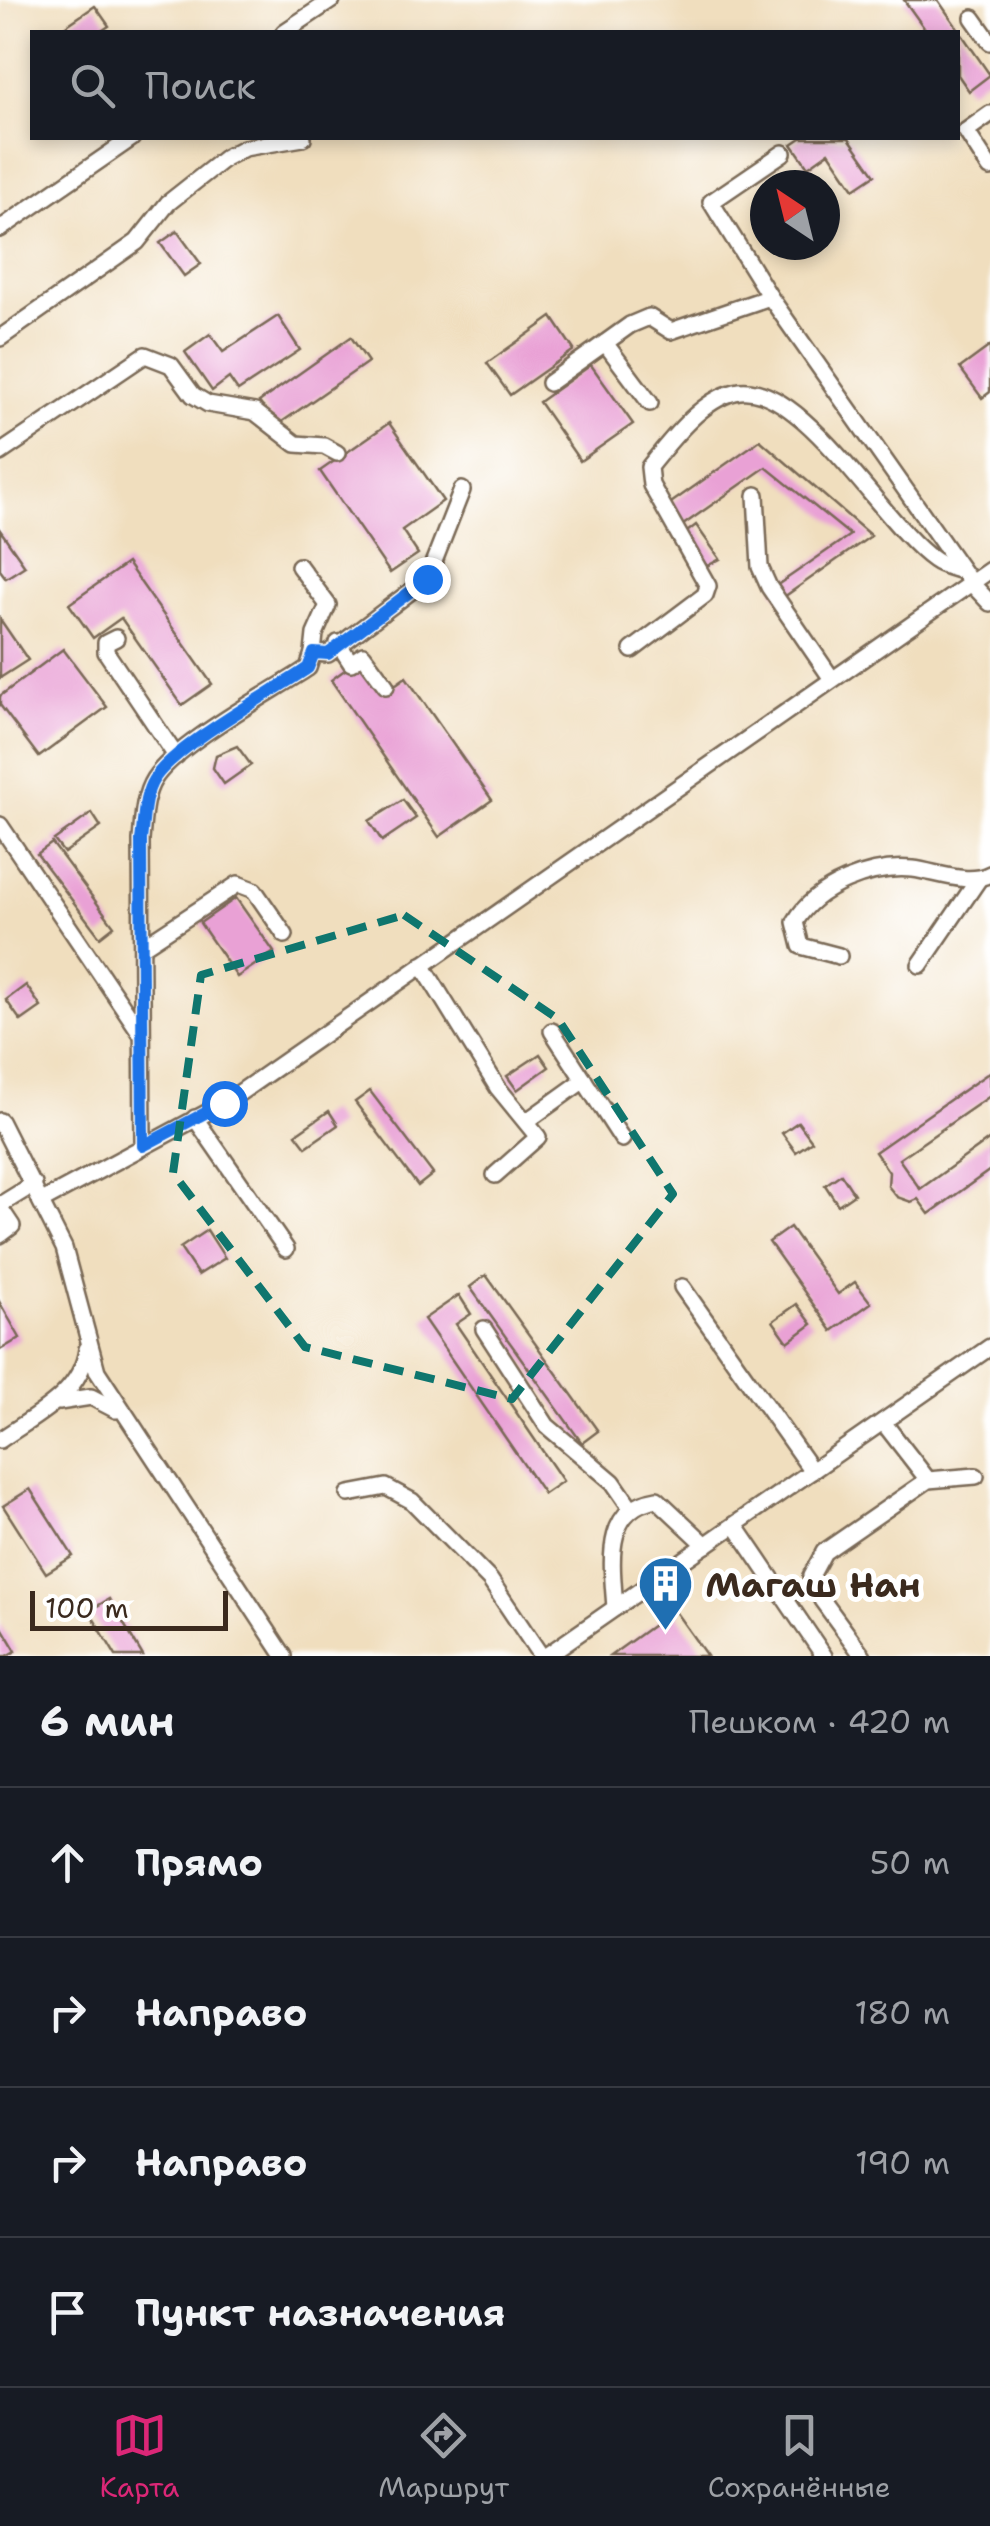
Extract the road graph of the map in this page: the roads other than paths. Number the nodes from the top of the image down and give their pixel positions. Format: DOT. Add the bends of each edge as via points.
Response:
graph roads {
  1 [pos="326,1"];
  2 [pos="973,18"];
  3 [pos="287,30"];
  4 [pos="990,42"];
  5 [pos="990,114"];
  6 [pos="129,140"];
  7 [pos="291,140"];
  8 [pos="783,153"];
  9 [pos="990,168"];
  10 [pos="0,229"];
  11 [pos="770,297"];
  12 [pos="0,338"];
  13 [pos="605,343"];
  14 [pos="548,383"];
  15 [pos="650,403"];
  16 [pos="0,453"];
  17 [pos="338,453"];
  18 [pos="462,490"];
  19 [pos="756,495"];
  20 [pos="299,566"];
  21 [pos="990,570"];
  22 [pos="966,577"];
  23 [pos="990,603"];
  24 [pos="116,638"];
  25 [pos="338,643"];
  26 [pos="632,650"];
  27 [pos="314,653"];
  28 [pos="832,680"];
  29 [pos="386,686"];
  30 [pos="176,756"];
  31 [pos="0,825"];
  32 [pos="984,877"];
  33 [pos="285,935"];
  34 [pos="142,947"];
  35 [pos="839,956"];
  36 [pos="422,965"];
  37 [pos="920,966"];
  38 [pos="552,1031"];
  39 [pos="142,1035"];
  40 [pos="584,1080"];
  41 [pos="195,1118"];
  42 [pos="0,1121"];
  43 [pos="527,1121"];
  44 [pos="622,1139"];
  45 [pos="143,1146"];
  46 [pos="495,1176"];
  47 [pos="34,1184"];
  48 [pos="42,1200"];
  49 [pos="0,1206"];
  50 [pos="0,1235"];
  51 [pos="286,1248"];
  52 [pos="682,1287"];
  53 [pos="484,1329"];
  54 [pos="87,1346"];
  55 [pos="990,1347"];
  56 [pos="50,1404"];
  57 [pos="123,1416"];
  58 [pos="882,1422"];
  59 [pos="0,1440"];
  60 [pos="812,1471"];
  61 [pos="976,1476"];
  62 [pos="928,1480"];
  63 [pos="349,1494"];
  64 [pos="631,1508"];
  65 [pos="734,1525"];
  66 [pos="706,1545"];
  67 [pos="615,1608"];
  68 [pos="284,1656"];
  69 [pos="544,1656"];
  70 [pos="824,1656"];
  71 [pos="862,1656"];
  1 -- 3 [label="street"];
  2 -- 4 [label="street"];
  5 -- 9 [label="street" via="966,132"];
  6 -- 10 [label="street"];
  7 -- 12 [label="street" via="225,158 168,203 137,242"];
  8 -- 11 [label="street" via="711,202"];
  11 -- 13 [label="street" via="671,331 650,317"];
  11 -- 22 [label="street"];
  13 -- 14 [label="street"];
  13 -- 15 [label="street"];
  16 -- 17 [label="street" via="145,354 170,365 208,404 255,412 296,444"];
  18 -- 25 [label="street" via="427,579"];
  19 -- 28 [label="street" via="760,566"];
  20 -- 27 [label="street" via="328,606"];
  21 -- 22 [label="street"];
  22 -- 23 [label="street"];
  22 -- 26 [label="street" via="912,542 787,407 766,395 736,391 705,408 649,467 651,485 708,586"];
  22 -- 28 [label="street"];
  24 -- 30 [label="street" via="106,643 106,652"];
  25 -- 27 [label="street" via="328,654"];
  25 -- 29 [label="street" via="350,663 363,655"];
  27 -- 30 [label="street" via="308,668"];
  28 -- 36 [label="street"];
  30 -- 34 [label="street" via="154,778 146,798"];
  31 -- 39 [label="street"];
  32 -- 35 [label="street" via="878,871 807,902 795,922 801,946"];
  32 -- 37 [label="street"];
  33 -- 34 [label="street" via="254,890 238,884"];
  34 -- 39 [label="street"];
  36 -- 41 [label="street"];
  36 -- 43 [label="street" via="498,1088"];
  38 -- 40 [label="street"];
  39 -- 45 [label="street"];
  40 -- 43 [label="street"];
  40 -- 44 [label="street"];
  41 -- 45 [label="street"];
  41 -- 51 [label="street"];
  42 -- 47 [label="street"];
  43 -- 46 [label="street" via="538,1138"];
  45 -- 48 [label="street"];
  47 -- 48 [label="street"];
  47 -- 49 [label="street"];
  48 -- 54 [label="street" via="64,1248"];
  49 -- 50 [label="street" via="12,1226"];
  52 -- 60 [label="street"];
  53 -- 64 [label="street" via="547,1426 613,1482"];
  54 -- 56 [label="street" via="80,1378"];
  54 -- 57 [label="street"];
  55 -- 58 [label="street"];
  56 -- 57 [label="street" via="91,1397"];
  56 -- 59 [label="street"];
  57 -- 68 [label="street"];
  58 -- 60 [label="street"];
  58 -- 62 [label="street"];
  60 -- 65 [label="street"];
  61 -- 62 [label="street"];
  62 -- 71 [label="street" via="814,1563 810,1576 822,1600"];
  63 -- 69 [label="street" via="386,1488 412,1500 490,1580"];
  64 -- 66 [label="street" via="657,1499"];
  64 -- 67 [label="street" via="614,1534"];
  65 -- 66 [label="street"];
  65 -- 70 [label="street"];
  66 -- 67 [label="street"];
  67 -- 69 [label="street"];
}
